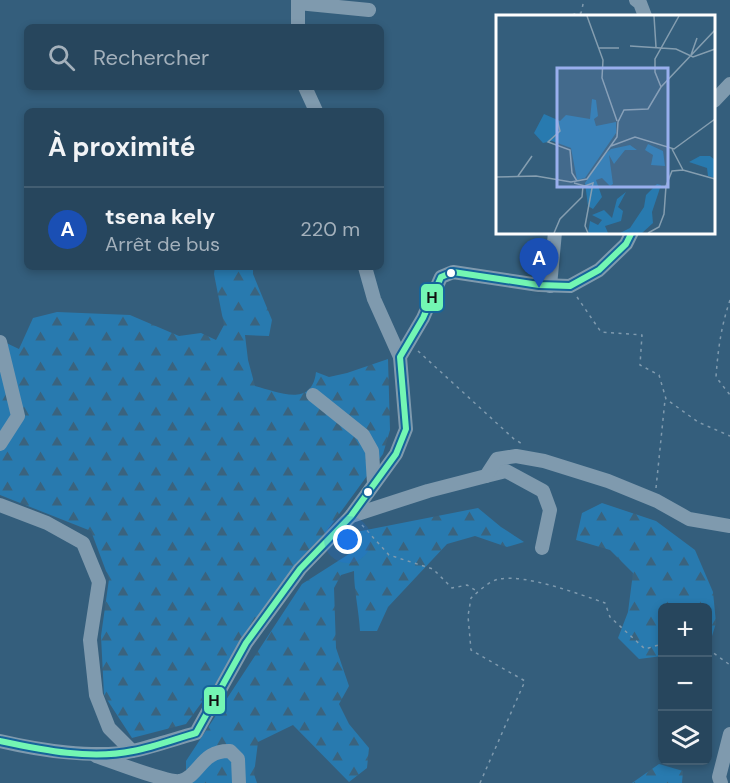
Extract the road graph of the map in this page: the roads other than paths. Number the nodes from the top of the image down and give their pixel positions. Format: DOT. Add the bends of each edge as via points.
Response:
graph roads {
  1 [pos="636,0"];
  2 [pos="644,0"];
  3 [pos="298,1"];
  4 [pos="369,10"];
  5 [pos="645,15"];
  6 [pos="645,15"];
  7 [pos="298,24"];
  8 [pos="730,84"];
  9 [pos="306,90"];
  10 [pos="715,100"];
  11 [pos="315,108"];
  12 [pos="555,234"];
  13 [pos="631,234"];
  14 [pos="366,270"];
  15 [pos="550,286"];
  16 [pos="0,342"];
  17 [pos="400,357"];
  18 [pos="313,395"];
  19 [pos="0,444"];
  20 [pos="486,476"];
  21 [pos="374,483"];
  22 [pos="0,505"];
  23 [pos="351,516"];
  24 [pos="730,526"];
  25 [pos="542,548"];
  26 [pos="730,734"];
  27 [pos="0,741"];
  28 [pos="132,751"];
  29 [pos="88,753"];
  30 [pos="167,781"];
  31 [pos="239,783"];
  32 [pos="721,783"];
  1 -- 5 [label="street"];
  2 -- 6 [label="street"];
  3 -- 4 [label="street"];
  3 -- 7 [label="street"];
  8 -- 10 [label="street"];
  9 -- 11 [label="street"];
  12 -- 15 [label="street"];
  13 -- 15 [label="street" via="599,270 570,286"];
  14 -- 17 [label="street" via="374,299"];
  15 -- 17 [label="street" via="453,272 441,277"];
  16 -- 19 [label="street" via="18,416"];
  17 -- 21 [label="street" via="406,429 396,454"];
  18 -- 21 [label="street" via="363,435 372,451"];
  20 -- 23 [label="street"];
  20 -- 24 [label="street" via="497,459 516,456 544,460 608,481 689,519"];
  20 -- 25 [label="street" via="506,471 543,491 550,510"];
  21 -- 23 [label="street"];
  22 -- 28 [label="street" via="47,523 83,543 99,582 90,640 96,695 109,728"];
  23 -- 28 [label="street" via="300,569 246,643 196,733"];
  26 -- 32 [label="street" via="719,777"];
  27 -- 29 [label="street"];
  28 -- 29 [label="street"];
  29 -- 30 [label="street"];
  30 -- 31 [label="street" via="181,781 212,755 230,751 238,759"];
}
